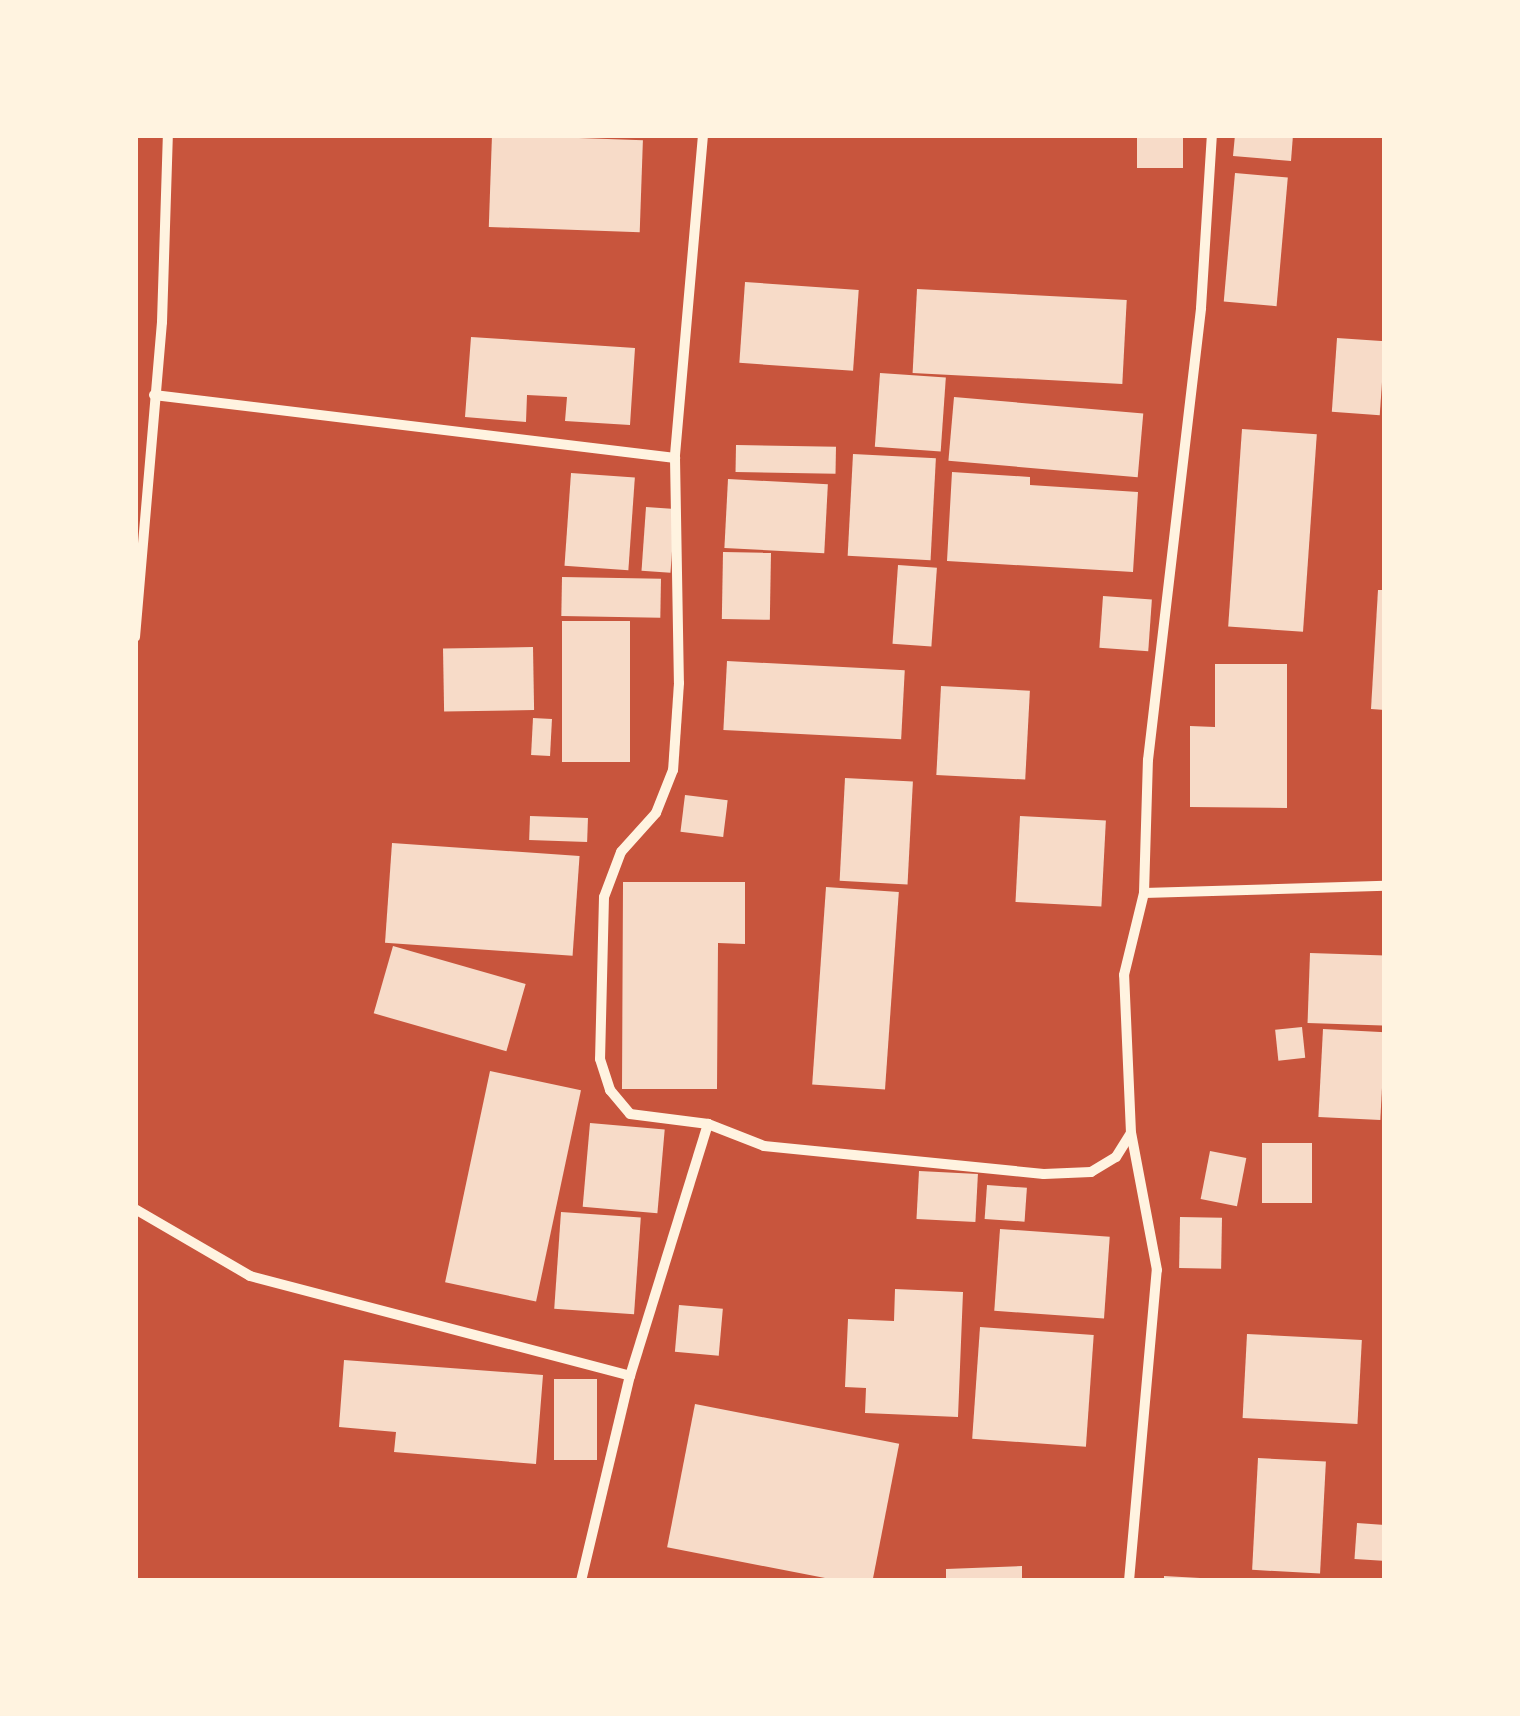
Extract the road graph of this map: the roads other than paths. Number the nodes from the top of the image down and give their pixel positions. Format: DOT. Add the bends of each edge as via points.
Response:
graph roads {
  1 [pos="168,135"];
  2 [pos="703,135"];
  3 [pos="1212,135"];
  4 [pos="154,395"];
  5 [pos="675,458"];
  6 [pos="135,637"];
  7 [pos="1385,886"];
  8 [pos="1144,893"];
  9 [pos="708,1124"];
  10 [pos="1131,1133"];
  11 [pos="135,1208"];
  12 [pos="630,1376"];
  13 [pos="581,1581"];
  14 [pos="1129,1581"];
  1 -- 4 [label="street"];
  2 -- 5 [label="street"];
  3 -- 8 [label="street" via="1202,308 1148,760"];
  4 -- 5 [label="street"];
  4 -- 6 [label="street"];
  5 -- 9 [label="street" via="680,683 672,770 656,813 621,852 604,897 600,1059 610,1090 630,1114"];
  7 -- 8 [label="street"];
  8 -- 10 [label="street" via="1124,975"];
  9 -- 10 [label="street" via="764,1146 1044,1174 1091,1172 1116,1157"];
  9 -- 12 [label="street"];
  10 -- 14 [label="street" via="1157,1270"];
  11 -- 12 [label="street" via="250,1276"];
  12 -- 13 [label="street"];
}
